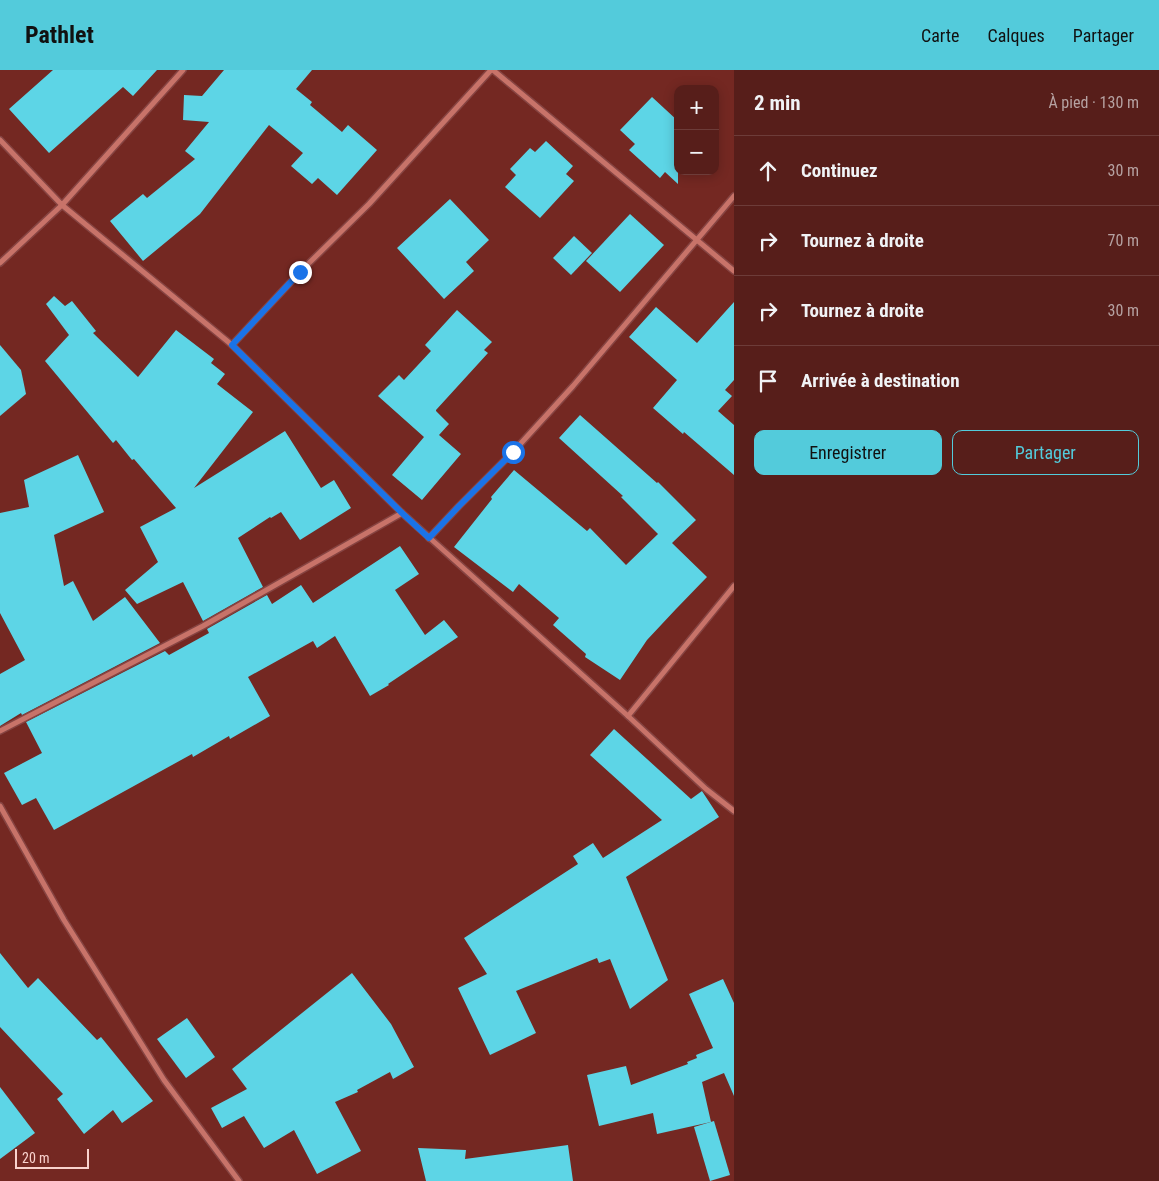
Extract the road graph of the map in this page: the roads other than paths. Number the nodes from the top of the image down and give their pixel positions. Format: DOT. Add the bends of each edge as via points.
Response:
graph roads {
  1 [pos="183,70"];
  2 [pos="492,70"];
  3 [pos="0,140"];
  4 [pos="734,196"];
  5 [pos="62,205"];
  6 [pos="698,240"];
  7 [pos="0,263"];
  8 [pos="734,270"];
  9 [pos="232,345"];
  10 [pos="402,513"];
  11 [pos="429,538"];
  12 [pos="734,586"];
  13 [pos="628,716"];
  14 [pos="0,731"];
  15 [pos="0,806"];
  16 [pos="734,811"];
  17 [pos="239,1181"];
  1 -- 5 [label="street"];
  2 -- 6 [label="street"];
  2 -- 9 [label="street" via="369,204"];
  3 -- 5 [label="street"];
  4 -- 6 [label="street"];
  5 -- 7 [label="street"];
  5 -- 9 [label="street"];
  6 -- 8 [label="street"];
  6 -- 11 [label="street" via="567,394"];
  9 -- 10 [label="street"];
  10 -- 11 [label="street"];
  10 -- 14 [label="street" via="203,626"];
  11 -- 13 [label="street"];
  12 -- 13 [label="street"];
  13 -- 16 [label="street"];
  15 -- 17 [label="street" via="64,920 160,1072"];
}
